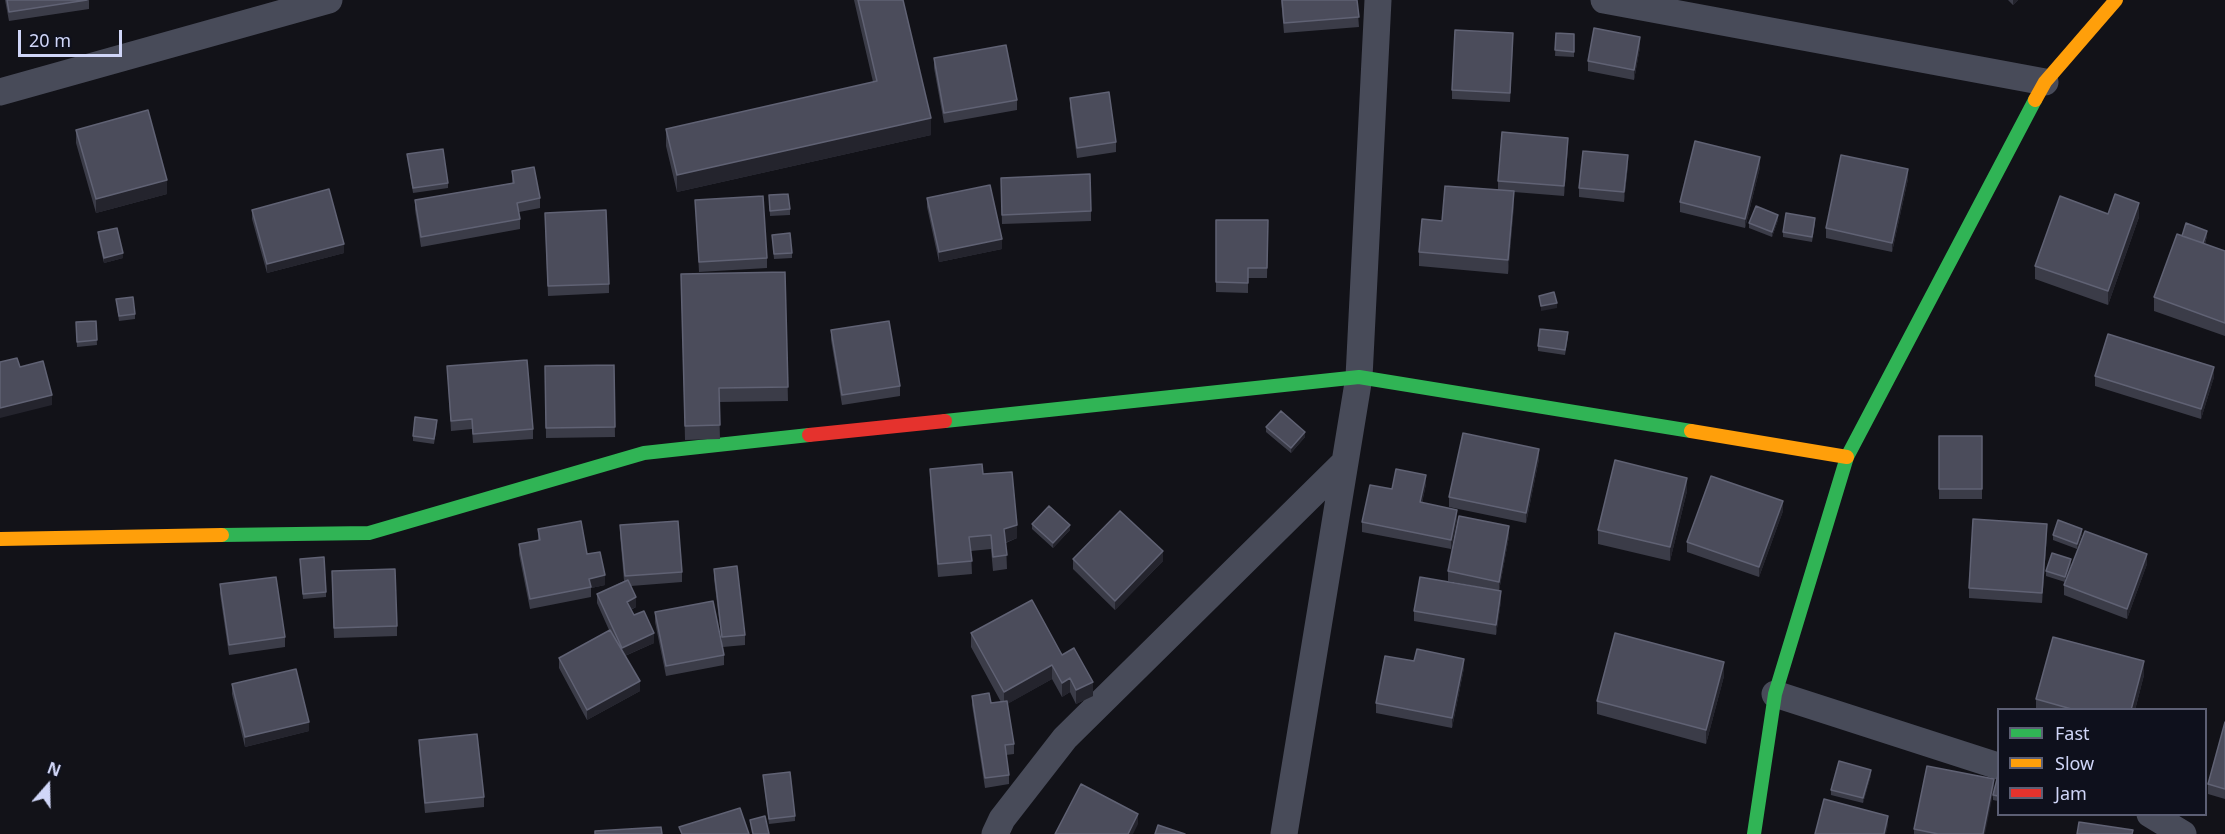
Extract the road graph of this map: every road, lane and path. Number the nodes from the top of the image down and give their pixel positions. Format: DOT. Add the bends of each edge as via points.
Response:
graph roads {
  1 [pos="326,0"];
  2 [pos="1378,0"];
  3 [pos="1604,0"];
  4 [pos="2116,0"];
  5 [pos="2045,82"];
  6 [pos="0,92"];
  7 [pos="1359,377"];
  8 [pos="1847,457"];
  9 [pos="1345,462"];
  10 [pos="0,538"];
  11 [pos="1775,694"];
  12 [pos="1997,766"];
  13 [pos="2153,816"];
  14 [pos="995,834"];
  15 [pos="1284,834"];
  16 [pos="1754,834"];
  17 [pos="2183,834"];
  1 -- 6 [label="street"];
  2 -- 7 [label="street"];
  3 -- 5 [label="street"];
  4 -- 5 [label="street"];
  5 -- 8 [label="street"];
  7 -- 8 [label="street"];
  7 -- 9 [label="street"];
  7 -- 10 [label="street" via="644,453 369,533"];
  8 -- 11 [label="street"];
  9 -- 14 [label="street" via="1065,738 1002,819"];
  9 -- 15 [label="street"];
  11 -- 12 [label="street"];
  11 -- 16 [label="street"];
  13 -- 17 [label="street"];
}
